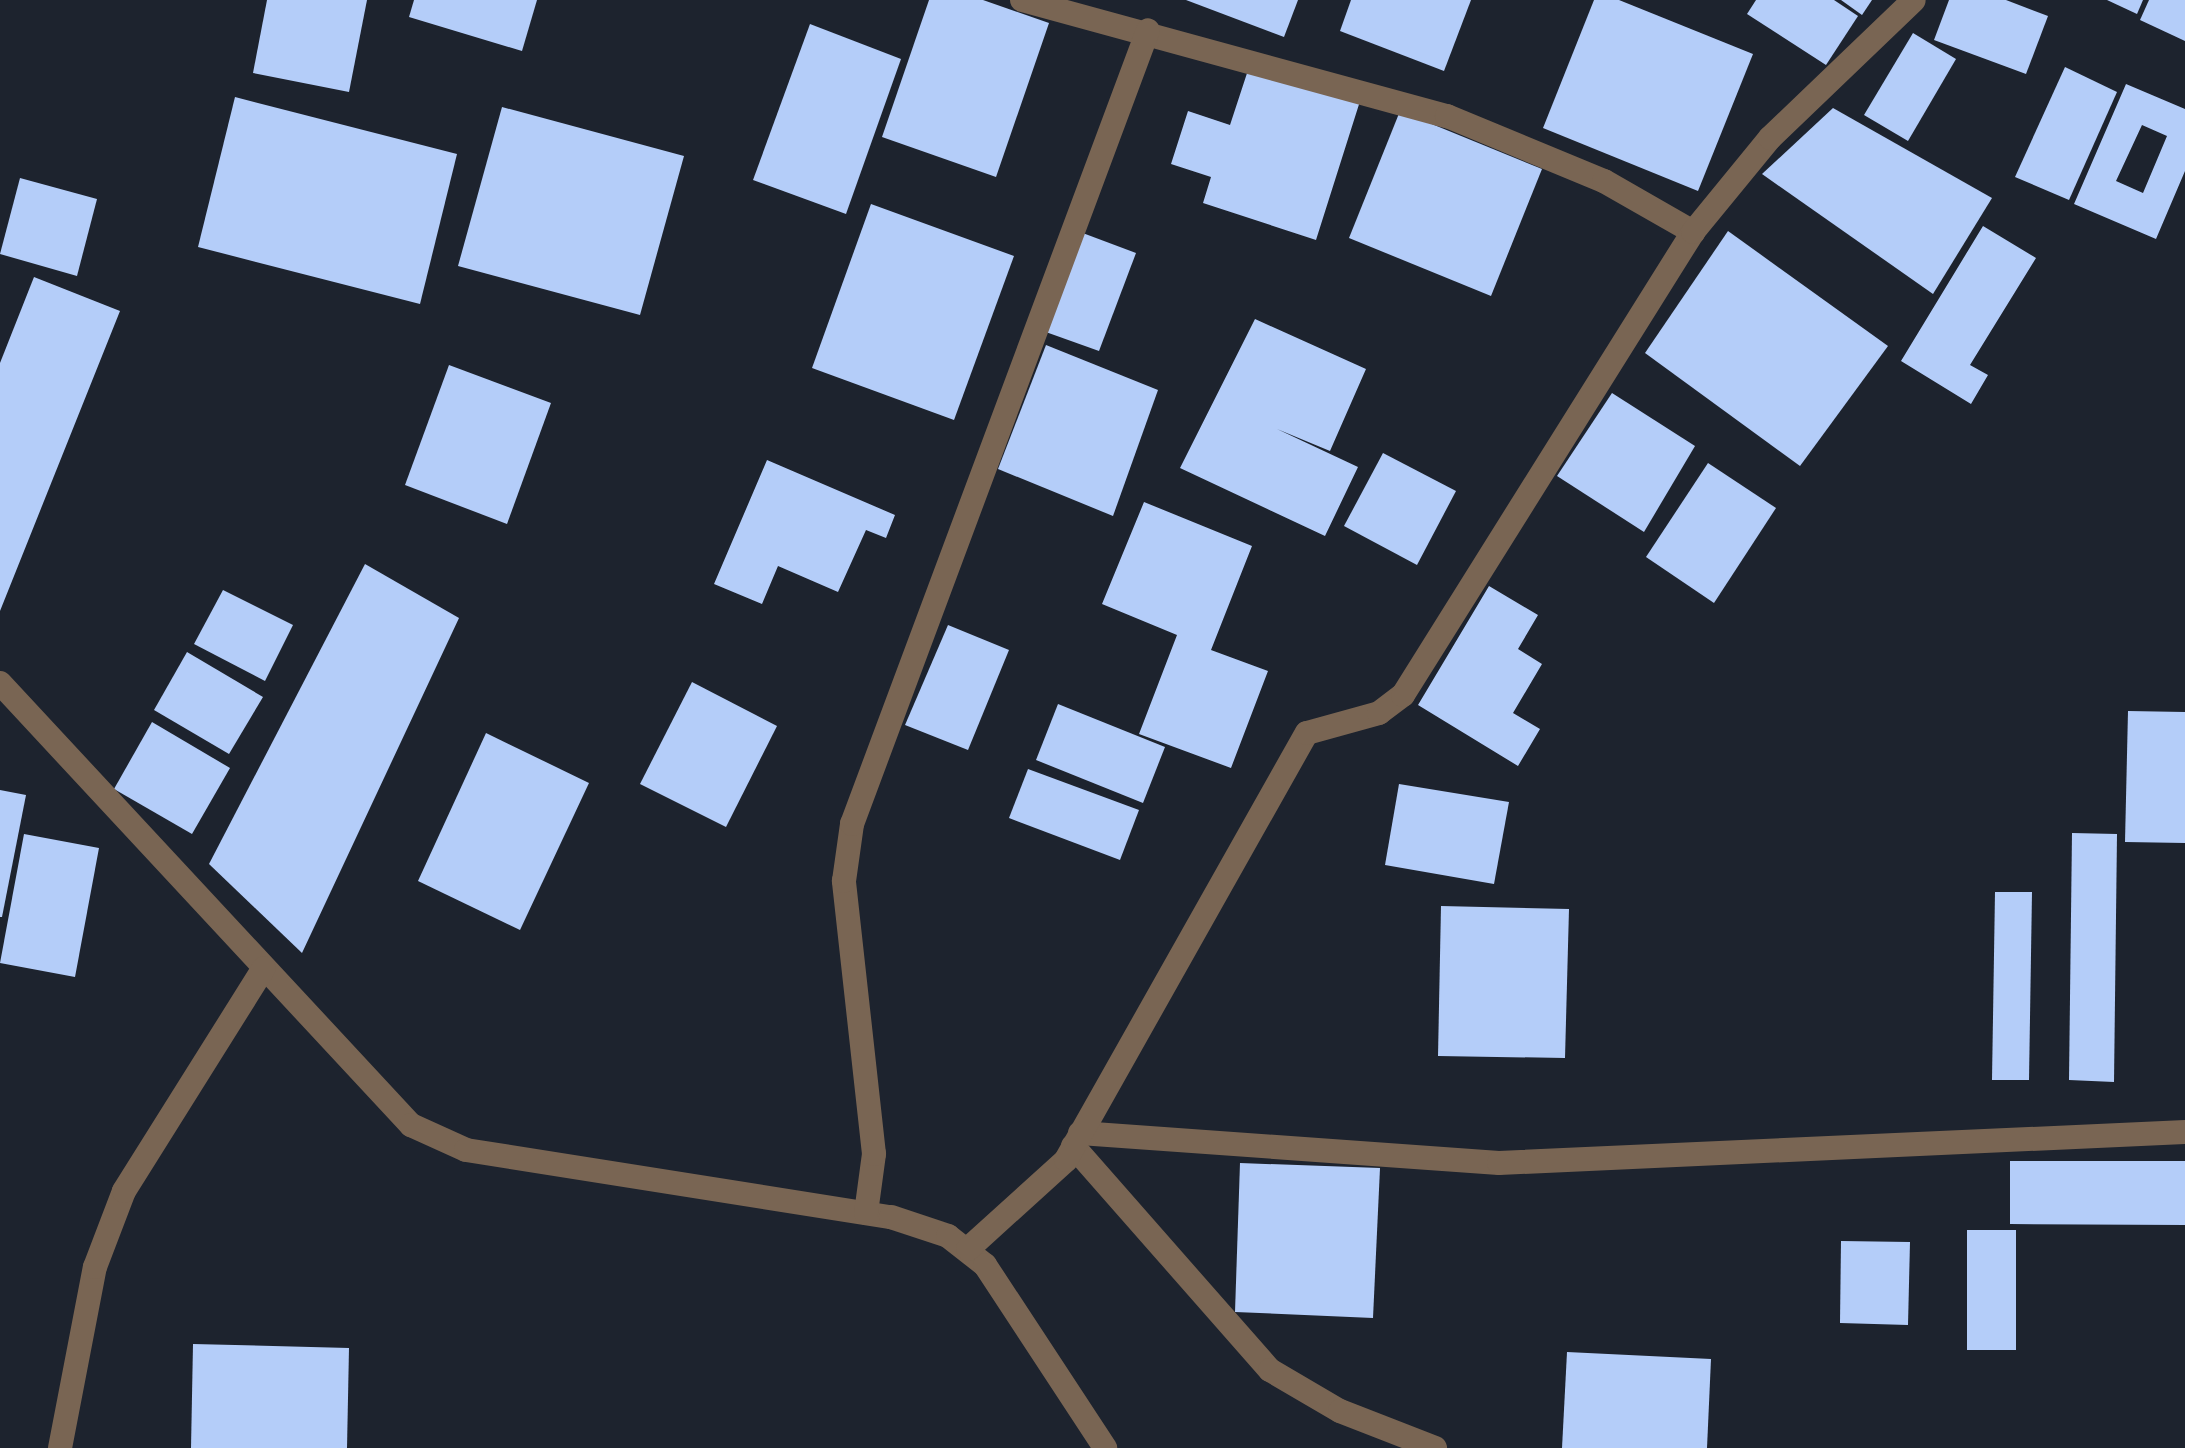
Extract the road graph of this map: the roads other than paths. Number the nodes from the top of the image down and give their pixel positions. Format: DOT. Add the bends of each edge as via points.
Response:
graph roads {
  1 [pos="1022,0"];
  2 [pos="1914,0"];
  3 [pos="1148,30"];
  4 [pos="1693,232"];
  5 [pos="0,682"];
  6 [pos="264,968"];
  7 [pos="2185,1132"];
  8 [pos="1077,1140"];
  9 [pos="866,1213"];
  10 [pos="968,1249"];
  11 [pos="61,1448"];
  12 [pos="1105,1448"];
  13 [pos="1435,1448"];
  1 -- 3 [label="street"];
  2 -- 4 [label="street" via="1891,31 1770,139"];
  3 -- 4 [label="street" via="1469,124 1604,181"];
  3 -- 9 [label="street" via="879,742 846,850 874,1154"];
  4 -- 8 [label="street" via="1403,695 1379,713 1327,722 1293,752"];
  5 -- 6 [label="street"];
  6 -- 9 [label="street" via="402,1116 435,1140"];
  6 -- 11 [label="street" via="124,1191 95,1267"];
  7 -- 8 [label="street" via="1523,1163"];
  8 -- 10 [label="street"];
  8 -- 13 [label="street" via="1270,1370 1302,1393"];
  9 -- 10 [label="street"];
  10 -- 12 [label="street"];
}
